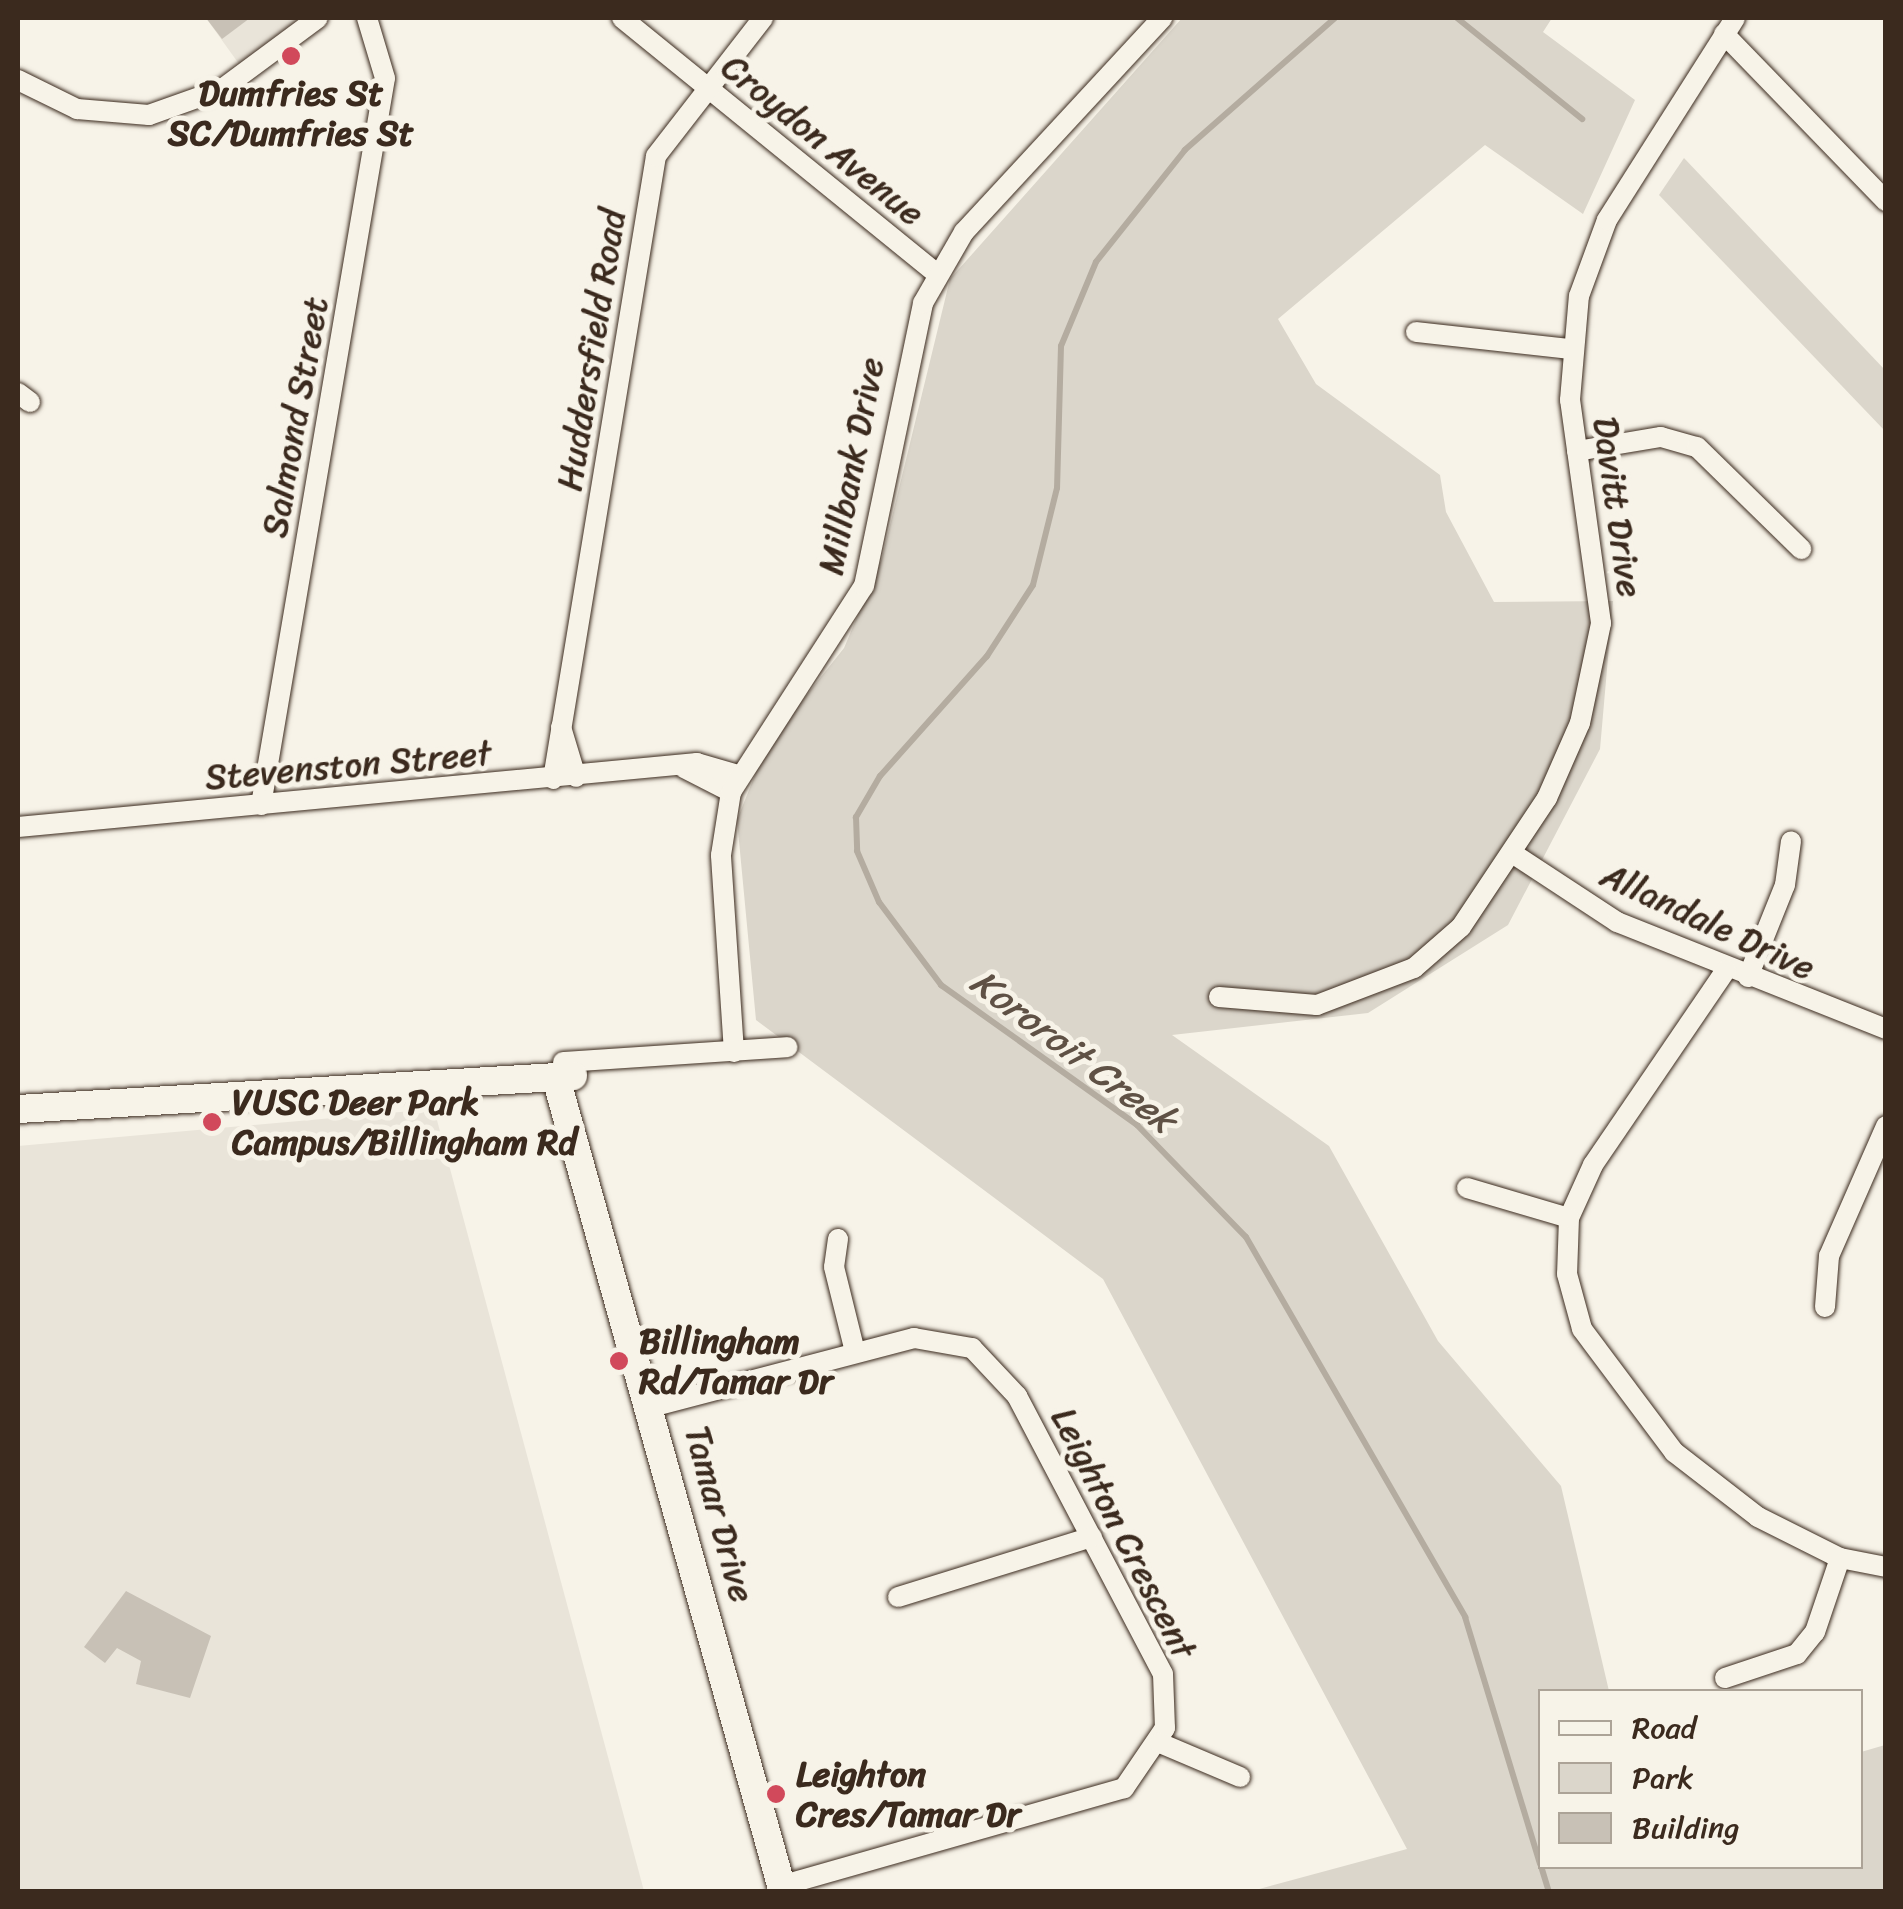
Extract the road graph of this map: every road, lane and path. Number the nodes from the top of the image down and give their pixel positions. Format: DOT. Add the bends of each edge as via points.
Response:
graph roads {
  1 [pos="318,18"];
  2 [pos="350,18"];
  3 [pos="367,18"];
  4 [pos="622,18"];
  5 [pos="763,18"];
  6 [pos="1162,18"];
  7 [pos="1729,26"];
  8 [pos="376,40"];
  9 [pos="18,80"];
  10 [pos="704,86"];
  11 [pos="1881,187"];
  12 [pos="937,274"];
  13 [pos="1416,332"];
  14 [pos="1570,349"];
  15 [pos="1577,450"];
  16 [pos="1801,549"];
  17 [pos="561,727"];
  18 [pos="271,753"];
  19 [pos="576,777"];
  20 [pos="553,779"];
  21 [pos="734,784"];
  22 [pos="283,803"];
  23 [pos="261,805"];
  24 [pos="18,826"];
  25 [pos="1792,841"];
  26 [pos="1512,853"];
  27 [pos="1726,970"];
  28 [pos="1748,977"];
  29 [pos="1218,996"];
  30 [pos="1886,1030"];
  31 [pos="788,1048"];
  32 [pos="741,1052"];
  33 [pos="564,1072"];
  34 [pos="18,1109"];
  35 [pos="1886,1126"];
  36 [pos="1467,1188"];
  37 [pos="1569,1218"];
  38 [pos="838,1239"];
  39 [pos="1825,1307"];
  40 [pos="855,1352"];
  41 [pos="652,1407"];
  42 [pos="1092,1537"];
  43 [pos="1840,1558"];
  44 [pos="1886,1566"];
  45 [pos="898,1597"];
  46 [pos="1725,1678"];
  47 [pos="1160,1743"];
  48 [pos="1240,1778"];
  49 [pos="782,1889"];
  1 -- 9 [label="street" via="222,89 161,113 90,112"];
  2 -- 8 [label="street"];
  3 -- 8 [label="street, Salmond Street"];
  4 -- 10 [label="street, Croydon Avenue"];
  5 -- 10 [label="street, Huddersfield Road"];
  6 -- 12 [label="street, Millbank Drive" via="964,232"];
  7 -- 11 [label="street"];
  7 -- 14 [label="street, Davitt Drive" via="1606,220"];
  8 -- 18 [label="street, Salmond Street" via="386,65 382,97"];
  10 -- 12 [label="street, Croydon Avenue"];
  10 -- 17 [label="street, Huddersfield Road" via="656,156"];
  12 -- 21 [label="street, Millbank Drive" via="907,352 864,586 835,643"];
  13 -- 14 [label="street"];
  14 -- 15 [label="street, Davitt Drive"];
  15 -- 16 [label="street" via="1649,437 1697,447"];
  15 -- 26 [label="street, Davitt Drive" via="1600,580 1598,652 1566,760"];
  17 -- 19 [label="street, Huddersfield Road"];
  17 -- 20 [label="street, Huddersfield Road"];
  18 -- 22 [label="street"];
  18 -- 23 [label="street, Salmond Street"];
  19 -- 20 [label="street, Stevenston Street"];
  19 -- 21 [label="street, Stevenston Street" via="684,768"];
  20 -- 22 [label="street, Stevenston Street"];
  21 -- 32 [label="street, Millbank Drive" via="721,855"];
  22 -- 23 [label="street, Stevenston Street"];
  23 -- 24 [label="street, Stevenston Street"];
  25 -- 28 [label="street" via="1785,885"];
  26 -- 27 [label="street, Allandale Drive" via="1616,922"];
  26 -- 29 [label="street, Davitt Drive" via="1436,952 1383,983 1282,1008"];
  27 -- 28 [label="street, Allandale Drive"];
  27 -- 37 [label="street" via="1593,1165"];
  28 -- 30 [label="street, Allandale Drive"];
  31 -- 32 [label="street"];
  32 -- 33 [label="street" via="719,1064 685,1058"];
  33 -- 34 [label="street" via="78,1112"];
  33 -- 41 [label="street, Tamar Drive"];
  35 -- 39 [label="street" via="1829,1256"];
  36 -- 37 [label="street"];
  37 -- 43 [label="street" via="1567,1274 1582,1329 1674,1452 1758,1517"];
  38 -- 40 [label="street" via="834,1267"];
  40 -- 41 [label="street, Leighton Crescent"];
  40 -- 42 [label="street, Leighton Crescent" via="935,1338 986,1357 1017,1396"];
  41 -- 49 [label="street, Tamar Drive"];
  42 -- 45 [label="street"];
  42 -- 47 [label="street, Leighton Crescent" via="1164,1674"];
  43 -- 44 [label="street"];
  43 -- 46 [label="street" via="1815,1632 1797,1654"];
  47 -- 48 [label="street"];
  47 -- 49 [label="street" via="1138,1775 1105,1797"];
}
